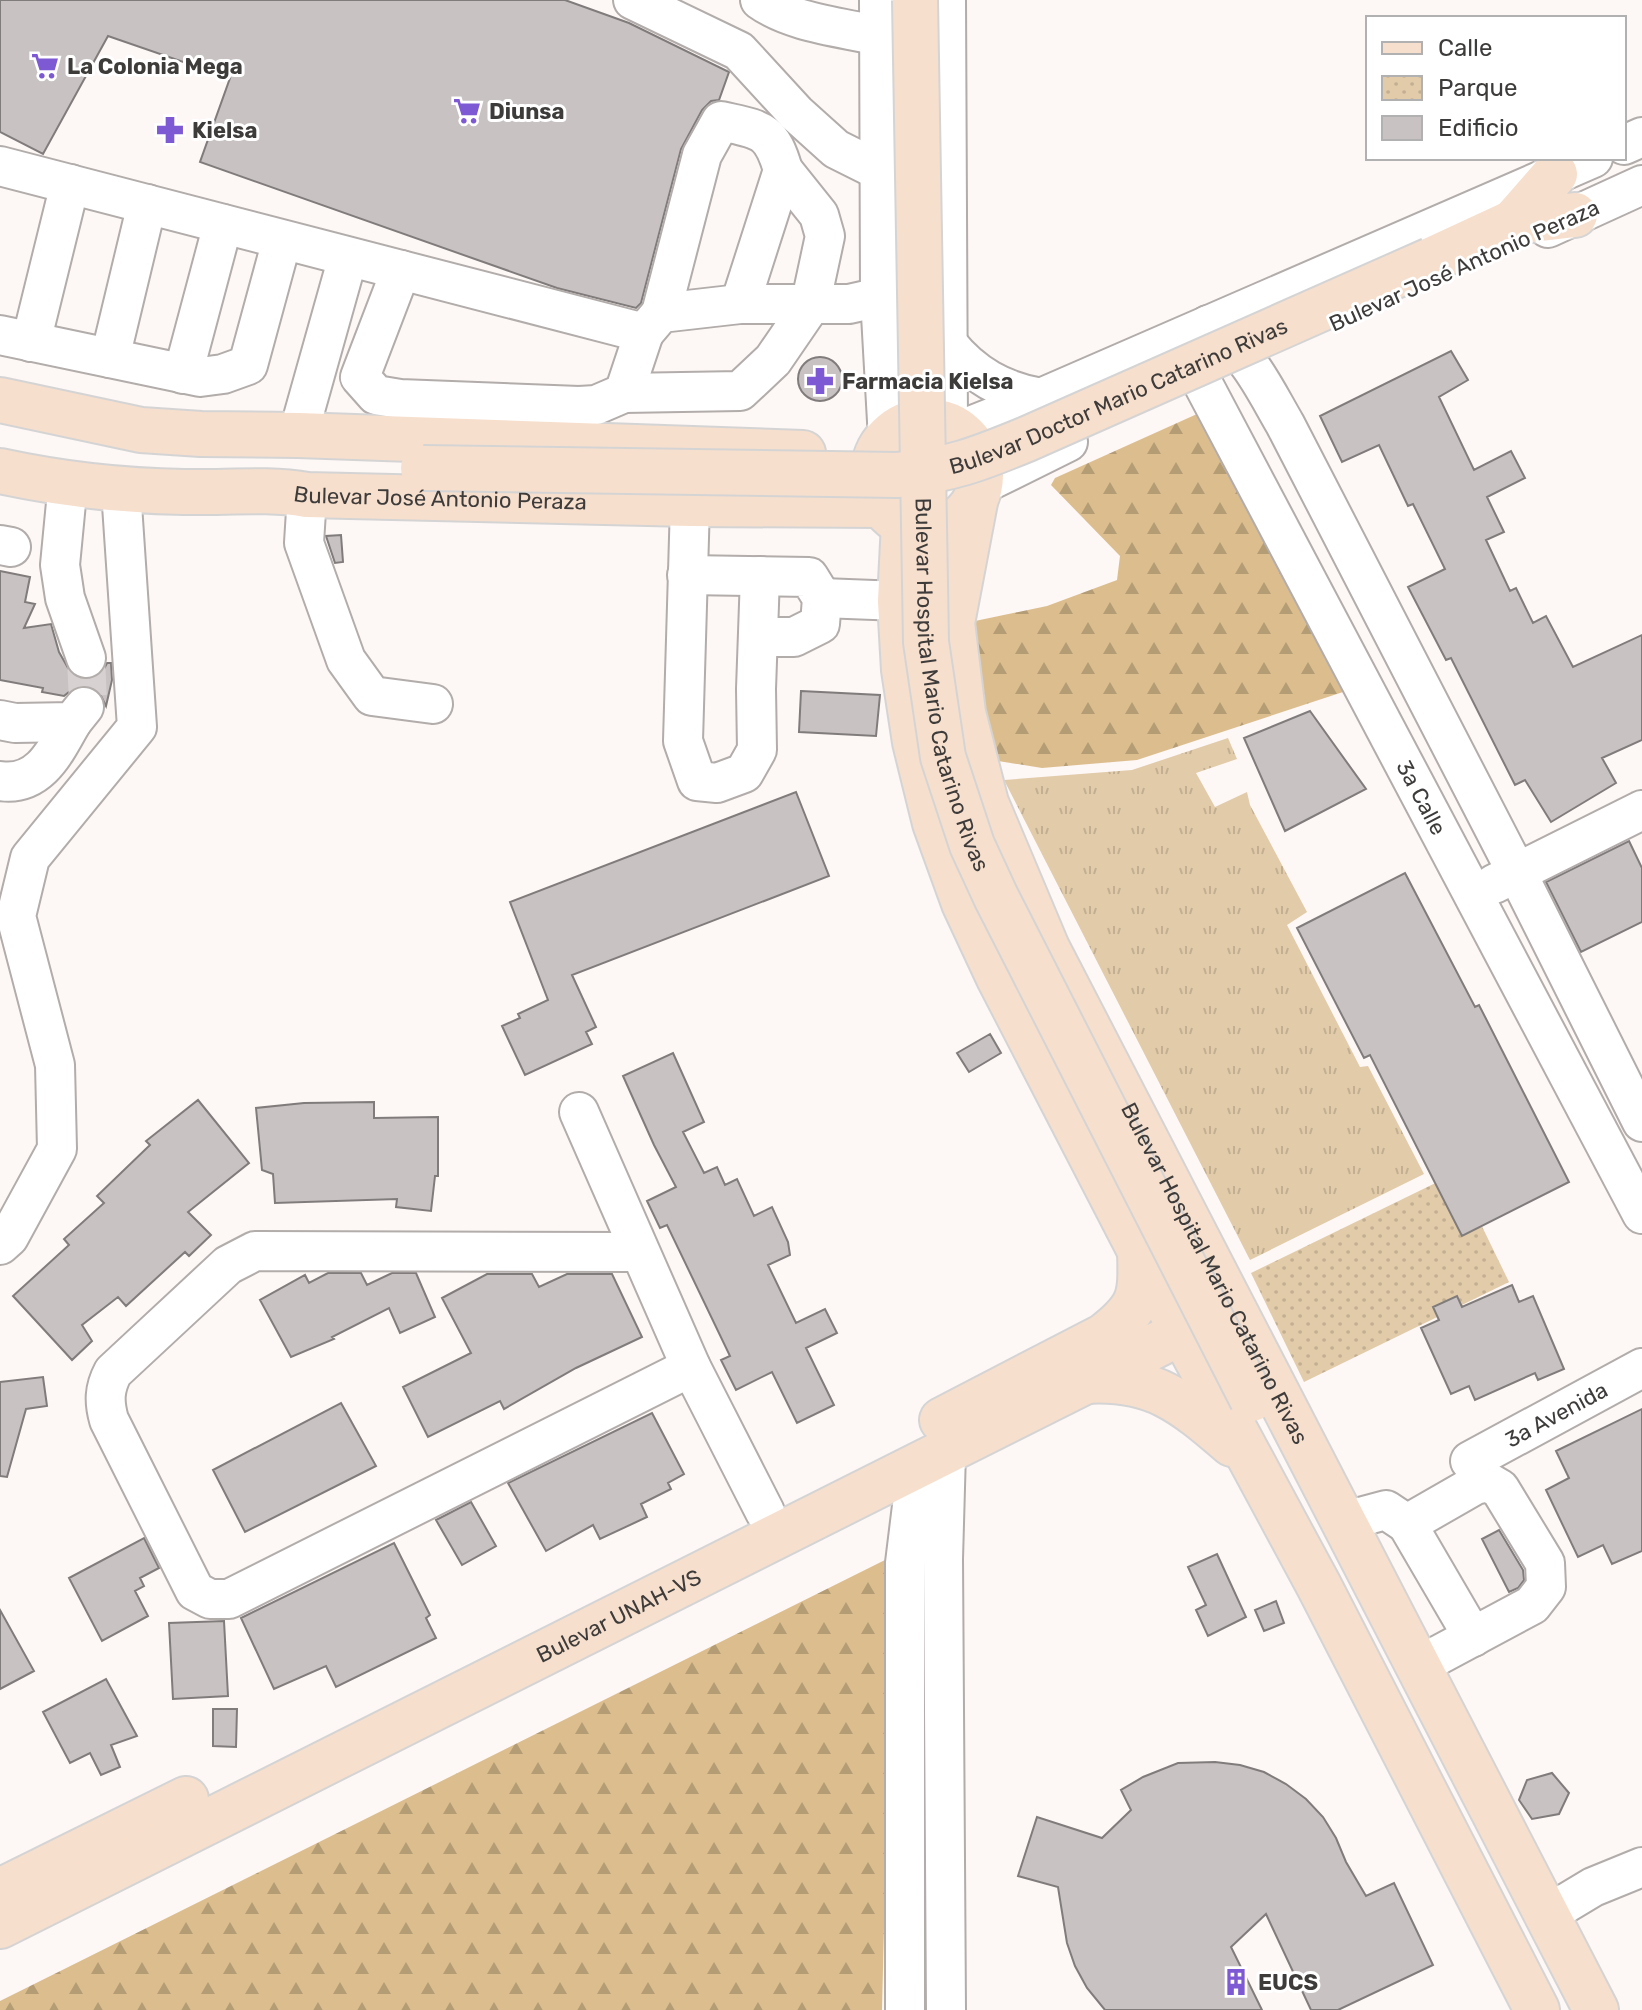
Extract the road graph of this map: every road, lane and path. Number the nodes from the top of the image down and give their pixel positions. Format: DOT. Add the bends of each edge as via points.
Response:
graph roads {
  1 [pos="633,0"];
  2 [pos="760,0"];
  3 [pos="915,0"];
  4 [pos="946,0"];
  5 [pos="879,18"];
  6 [pos="0,166"];
  7 [pos="1574,166"];
  8 [pos="783,170"];
  9 [pos="878,170"];
  10 [pos="70,184"];
  11 [pos="1642,185"];
  12 [pos="147,204"];
  13 [pos="1575,215"];
  14 [pos="1513,222"];
  15 [pos="223,224"];
  16 [pos="282,240"];
  17 [pos="348,257"];
  18 [pos="401,270"];
  19 [pos="880,297"];
  20 [pos="740,304"];
  21 [pos="810,306"];
  22 [pos="652,323"];
  23 [pos="1208,325"];
  24 [pos="15,339"];
  25 [pos="948,344"];
  26 [pos="110,358"];
  27 [pos="1249,362"];
  28 [pos="183,374"];
  29 [pos="1202,382"];
  30 [pos="624,393"];
  31 [pos="1041,398"];
  32 [pos="0,400"];
  33 [pos="953,428"];
  34 [pos="201,434"];
  35 [pos="298,435"];
  36 [pos="883,446"];
  37 [pos="268,466"];
  38 [pos="0,471"];
  39 [pos="68,482"];
  40 [pos="121,490"];
  41 [pos="184,492"];
  42 [pos="978,493"];
  43 [pos="307,495"];
  44 [pos="690,504"];
  45 [pos="893,514"];
  46 [pos="687,575"];
  47 [pos="760,576"];
  48 [pos="822,598"];
  49 [pos="900,601"];
  50 [pos="758,637"];
  51 [pos="86,658"];
  52 [pos="433,704"];
  53 [pos="0,720"];
  54 [pos="137,727"];
  55 [pos="48,764"];
  56 [pos="0,781"];
  57 [pos="1642,810"];
  58 [pos="1517,873"];
  59 [pos="1473,894"];
  60 [pos="579,1112"];
  61 [pos="1642,1122"];
  62 [pos="1642,1214"];
  63 [pos="0,1245"];
  64 [pos="1140,1248"];
  65 [pos="639,1252"];
  66 [pos="1222,1284"];
  67 [pos="1182,1332"];
  68 [pos="691,1367"];
  69 [pos="1642,1368"];
  70 [pos="1086,1381"];
  71 [pos="931,1459"];
  72 [pos="1470,1461"];
  73 [pos="1253,1463"];
  74 [pos="765,1512"];
  75 [pos="1327,1514"];
  76 [pos="1407,1524"];
  77 [pos="1319,1586"];
  78 [pos="943,1599"];
  79 [pos="905,1600"];
  80 [pos="554,1632"];
  81 [pos="1473,1637"];
  82 [pos="1420,1665"];
  83 [pos="317,1751"];
  84 [pos="1642,1867"];
  85 [pos="0,1891"];
  86 [pos="1548,1914"];
  87 [pos="0,1926"];
  88 [pos="905,2010"];
  89 [pos="946,2010"];
  90 [pos="1537,2010"];
  91 [pos="1596,2010"];
  1 -- 9 [label="street" via="739,51 836,149"];
  2 -- 5 [label="street" via="801,18"];
  3 -- 75 [label="main road, Bulevar Hospital Mario Catarino Rivas, bridge" via="926,642 943,757 972,845 996,897 1252,1399"];
  4 -- 25 [label="street"];
  5 -- 9 [label="street"];
  6 -- 10 [label="street"];
  7 -- 14 [label="main road"];
  7 -- 23 [label="street, Bulevar José Antonio Peraza"];
  8 -- 20 [label="street"];
  8 -- 21 [label="street" via="824,226"];
  8 -- 22 [label="street" via="777,148 760,130 721,121 702,155"];
  9 -- 19 [label="street"];
  10 -- 12 [label="street"];
  10 -- 24 [label="street"];
  11 -- 13 [label="street, Bulevar José Antonio Peraza"];
  12 -- 15 [label="street"];
  12 -- 26 [label="street"];
  13 -- 14 [label="main road"];
  13 -- 27 [label="street, Bulevar José Antonio Peraza"];
  14 -- 37 [label="main road, Bulevar Doctor Mario Catarino Rivas, bridge" via="1027,439 935,472"];
  15 -- 16 [label="street"];
  15 -- 28 [label="street"];
  16 -- 17 [label="street"];
  16 -- 28 [label="street" via="248,365 223,374"];
  17 -- 18 [label="street"];
  17 -- 35 [label="street"];
  18 -- 22 [label="street"];
  18 -- 30 [label="street" via="360,377 376,395 579,406"];
  19 -- 21 [label="street"];
  19 -- 36 [label="street"];
  20 -- 21 [label="street"];
  20 -- 22 [label="street"];
  21 -- 30 [label="street" via="773,360 740,391"];
  22 -- 30 [label="street"];
  23 -- 27 [label="street"];
  23 -- 31 [label="street, Bulevar José Antonio Peraza"];
  24 -- 26 [label="street"];
  25 -- 31 [label="street" via="988,381"];
  25 -- 33 [label="street"];
  26 -- 28 [label="street"];
  27 -- 29 [label="street, Bulevar José Antonio Peraza"];
  27 -- 58 [label="street"];
  29 -- 42 [label="street, Bulevar José Antonio Peraza" via="1108,423"];
  29 -- 59 [label="street, 3a Calle"];
  31 -- 33 [label="street, Bulevar José Antonio Peraza"];
  32 -- 34 [label="main road" via="141,430"];
  33 -- 36 [label="main road" via="916,423"];
  33 -- 42 [label="main road" via="977,454"];
  34 -- 35 [label="main road"];
  34 -- 37 [label="main road"];
  35 -- 36 [label="main road"];
  36 -- 45 [label="main road" via="873,471 875,489"];
  37 -- 41 [label="main road"];
  38 -- 39 [label="main road, Bulevar José Antonio Peraza"];
  39 -- 40 [label="main road, Bulevar José Antonio Peraza"];
  39 -- 51 [label="street" via="60,565 65,598"];
  40 -- 41 [label="main road, Bulevar José Antonio Peraza"];
  40 -- 54 [label="street"];
  41 -- 43 [label="main road, Bulevar José Antonio Peraza"];
  42 -- 45 [label="main road" via="965,515 936,529 919,529"];
  42 -- 66 [label="main road, Bulevar Hospital Mario Catarino Rivas" via="952,623 963,713 986,803 1047,948"];
  43 -- 44 [label="main road, Bulevar José Antonio Peraza"];
  43 -- 52 [label="street" via="304,543 346,660 372,696"];
  44 -- 45 [label="main road, Bulevar José Antonio Peraza"];
  44 -- 46 [label="street"];
  45 -- 49 [label="main road, Bulevar Hospital Mario Catarino Rivas"];
  46 -- 47 [label="street"];
  46 -- 50 [label="street" via="683,741 697,781 717,783 744,773 757,750"];
  47 -- 48 [label="street" via="809,577"];
  47 -- 50 [label="street"];
  48 -- 49 [label="street"];
  48 -- 50 [label="street" via="820,624 794,637"];
  49 -- 64 [label="main road, Bulevar Hospital Mario Catarino Rivas" via="915,742 935,823 964,903"];
  53 -- 55 [label="street" via="15,723 80,712"];
  54 -- 55 [label="street"];
  54 -- 63 [label="street" via="30,858 16,916 55,1065 57,1149"];
  55 -- 56 [label="street" via="31,775"];
  57 -- 58 [label="street"];
  58 -- 59 [label="street"];
  58 -- 61 [label="street"];
  59 -- 62 [label="street, 3a Calle"];
  60 -- 65 [label="street"];
  64 -- 67 [label="main road, Bulevar Hospital Mario Catarino Rivas"];
  64 -- 74 [label="main road, Bulevar UNAH-VS" via="1140,1292 1134,1307 1104,1336"];
  65 -- 68 [label="street"];
  65 -- 68 [label="street" via="255,1251 228,1265 113,1372 106,1387 109,1420 195,1591 210,1599 229,1599"];
  66 -- 67 [label="main road, Bulevar UNAH-VS"];
  66 -- 75 [label="main road, Bulevar Hospital Mario Catarino Rivas"];
  67 -- 70 [label="main road, Bulevar UNAH-VS"];
  67 -- 73 [label="main road, Bulevar Hospital Mario Catarino Rivas"];
  68 -- 74 [label="street"];
  69 -- 72 [label="street, 3a Avenida"];
  70 -- 71 [label="main road, Bulevar UNAH-VS"];
  70 -- 73 [label="main road" via="1135,1382 1162,1393 1191,1409"];
  71 -- 78 [label="street"];
  71 -- 79 [label="street" via="905,1563"];
  71 -- 80 [label="main road, Bulevar UNAH-VS"];
  73 -- 77 [label="main road, Bulevar Hospital Mario Catarino Rivas"];
  74 -- 80 [label="main road, Bulevar UNAH-VS"];
  75 -- 76 [label="street" via="1386,1510"];
  75 -- 77 [label="main road"];
  75 -- 82 [label="main road, Bulevar Hospital Mario Catarino Rivas" via="1365,1562"];
  76 -- 81 [label="street"];
  76 -- 81 [label="street" via="1488,1482 1500,1489 1545,1563 1546,1587 1532,1605"];
  77 -- 90 [label="main road, Bulevar Hospital Mario Catarino Rivas"];
  78 -- 79 [label="street"];
  78 -- 89 [label="street"];
  79 -- 88 [label="street"];
  80 -- 83 [label="main road, Bulevar UNAH-VS"];
  81 -- 82 [label="street"];
  82 -- 86 [label="main road, Bulevar Hospital Mario Catarino Rivas"];
  83 -- 85 [label="main road, Bulevar UNAH-VS"];
  83 -- 87 [label="main road, Bulevar UNAH-VS"];
  84 -- 86 [label="street" via="1593,1887"];
  86 -- 91 [label="main road, Bulevar Hospital Mario Catarino Rivas"];
}
